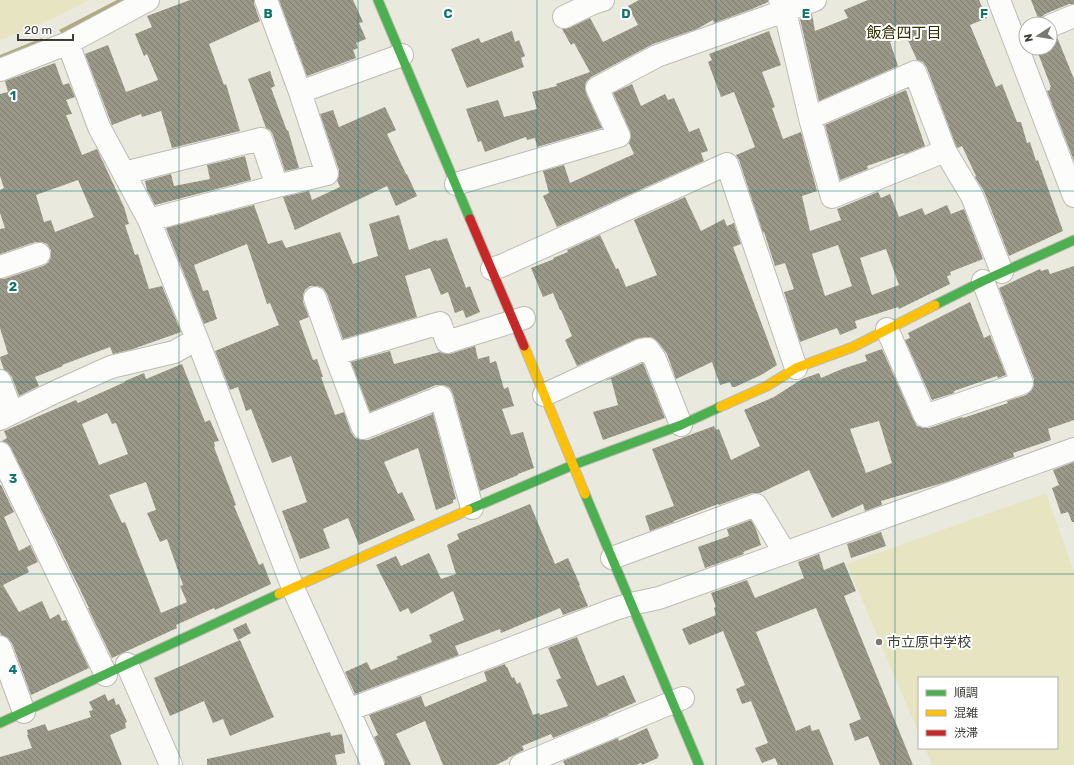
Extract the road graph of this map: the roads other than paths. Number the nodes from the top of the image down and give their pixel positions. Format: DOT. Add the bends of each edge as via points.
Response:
graph roads {
  1 [pos="148,0"];
  2 [pos="266,0"];
  3 [pos="378,0"];
  4 [pos="603,0"];
  5 [pos="815,0"];
  6 [pos="998,0"];
  7 [pos="783,5"];
  8 [pos="1074,16"];
  9 [pos="564,17"];
  10 [pos="1058,23"];
  11 [pos="1018,35"];
  12 [pos="68,43"];
  13 [pos="402,55"];
  14 [pos="1027,56"];
  15 [pos="0,70"];
  16 [pos="300,92"];
  17 [pos="810,118"];
  18 [pos="945,151"];
  19 [pos="1069,168"];
  20 [pos="124,174"];
  21 [pos="464,181"];
  22 [pos="277,186"];
  23 [pos="1074,196"];
  24 [pos="149,220"];
  25 [pos="1074,240"];
  26 [pos="39,254"];
  27 [pos="0,267"];
  28 [pos="499,267"];
  29 [pos="993,276"];
  30 [pos="316,298"];
  31 [pos="521,319"];
  32 [pos="887,329"];
  33 [pos="197,339"];
  34 [pos="335,354"];
  35 [pos="796,368"];
  36 [pos="0,381"];
  37 [pos="552,392"];
  38 [pos="6,416"];
  39 [pos="681,426"];
  40 [pos="1074,450"];
  41 [pos="0,453"];
  42 [pos="574,465"];
  43 [pos="472,508"];
  44 [pos="785,553"];
  45 [pos="620,555"];
  46 [pos="293,588"];
  47 [pos="639,602"];
  48 [pos="0,647"];
  49 [pos="127,664"];
  50 [pos="106,674"];
  51 [pos="680,699"];
  52 [pos="348,710"];
  53 [pos="24,712"];
  54 [pos="0,723"];
  55 [pos="171,765"];
  56 [pos="373,765"];
  57 [pos="521,765"];
  58 [pos="699,765"];
  1 -- 12 [label="street"];
  2 -- 16 [label="street"];
  3 -- 13 [label="street"];
  4 -- 9 [label="street"];
  5 -- 7 [label="street"];
  6 -- 11 [label="street"];
  7 -- 17 [label="street"];
  7 -- 21 [label="street" via="657,56 597,88 619,136"];
  8 -- 10 [label="street"];
  12 -- 15 [label="street"];
  12 -- 20 [label="street" via="99,127"];
  13 -- 16 [label="street"];
  13 -- 21 [label="street"];
  14 -- 19 [label="street"];
  16 -- 22 [label="street" via="327,174"];
  17 -- 18 [label="street" via="915,72"];
  17 -- 18 [label="street" via="832,197"];
  18 -- 29 [label="street" via="972,196"];
  19 -- 23 [label="street"];
  20 -- 22 [label="street" via="261,139"];
  20 -- 24 [label="street"];
  21 -- 28 [label="street"];
  22 -- 24 [label="street"];
  24 -- 33 [label="street"];
  25 -- 29 [label="street"];
  26 -- 27 [label="street"];
  28 -- 31 [label="street"];
  28 -- 35 [label="street" via="727,164"];
  29 -- 32 [label="street"];
  29 -- 32 [label="street" via="1022,383 925,416"];
  30 -- 34 [label="street"];
  31 -- 34 [label="street" via="447,342 440,323"];
  31 -- 37 [label="street"];
  32 -- 35 [label="street" via="853,347"];
  33 -- 38 [label="street" via="174,352 111,367"];
  33 -- 46 [label="street"];
  34 -- 43 [label="street" via="363,428 441,397"];
  35 -- 39 [label="street" via="767,386"];
  36 -- 38 [label="street"];
  37 -- 39 [label="street" via="640,350 648,349 655,359"];
  37 -- 42 [label="street"];
  39 -- 42 [label="street"];
  40 -- 44 [label="street"];
  41 -- 50 [label="street"];
  42 -- 43 [label="street"];
  42 -- 45 [label="street"];
  43 -- 46 [label="street"];
  44 -- 45 [label="street" via="756,505"];
  44 -- 47 [label="street" via="659,598"];
  45 -- 47 [label="street"];
  46 -- 49 [label="street"];
  46 -- 52 [label="street"];
  47 -- 51 [label="street"];
  47 -- 52 [label="street"];
  48 -- 53 [label="street"];
  49 -- 50 [label="street"];
  49 -- 55 [label="street"];
  50 -- 53 [label="street"];
  51 -- 57 [label="street"];
  51 -- 58 [label="street"];
  52 -- 56 [label="street"];
  53 -- 54 [label="street"];
}
